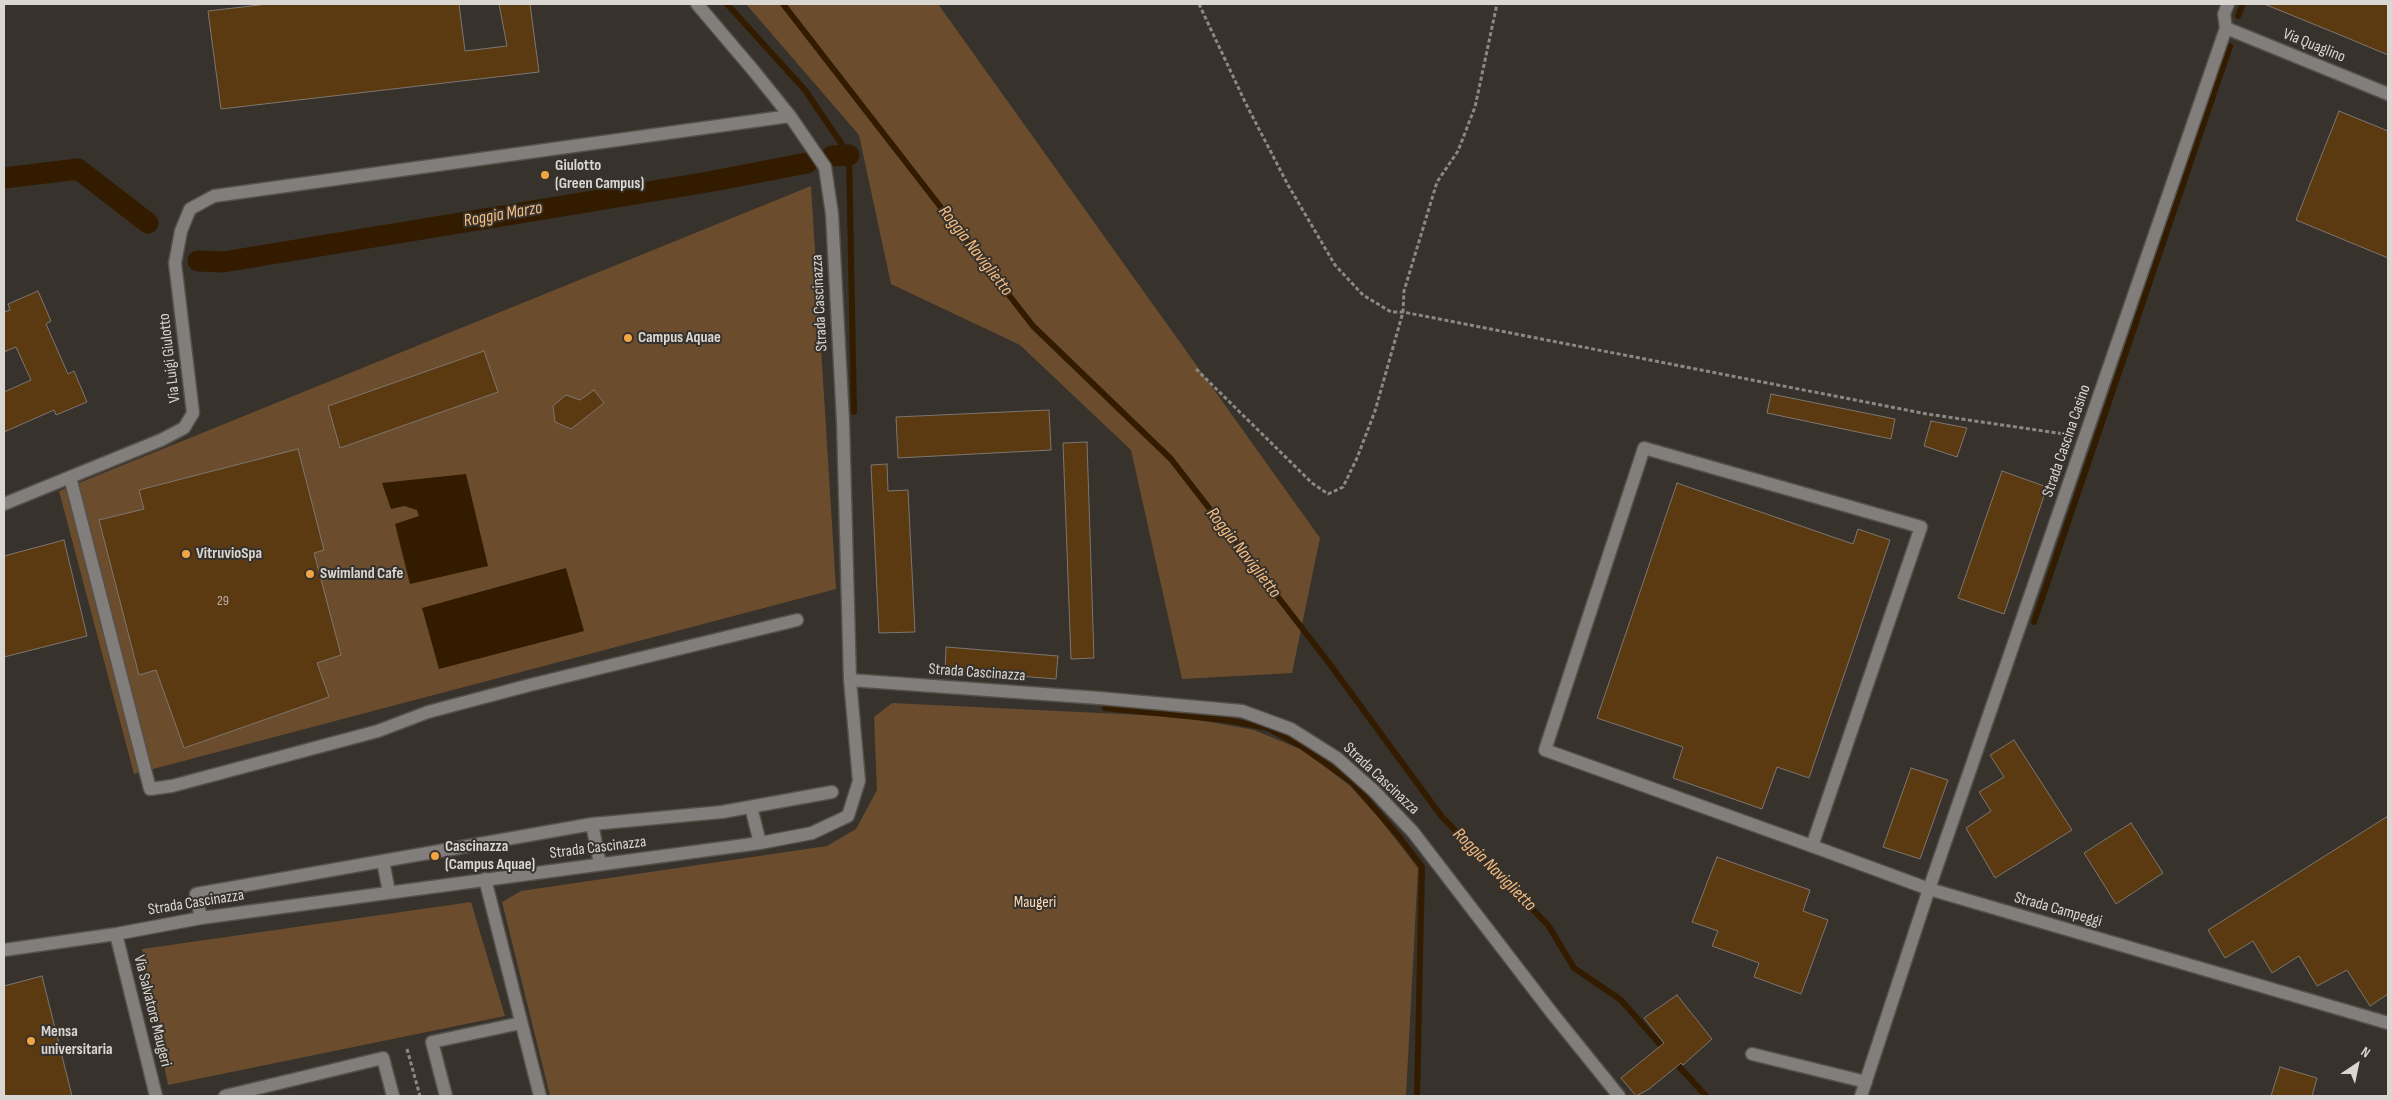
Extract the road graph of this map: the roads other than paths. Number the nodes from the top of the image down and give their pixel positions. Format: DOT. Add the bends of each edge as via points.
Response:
graph roads {
  1 [pos="696,4"];
  2 [pos="2228,4"];
  3 [pos="2226,28"];
  4 [pos="2388,94"];
  5 [pos="790,116"];
  6 [pos="70,476"];
  7 [pos="4,504"];
  8 [pos="797,620"];
  9 [pos="850,680"];
  10 [pos="832,792"];
  11 [pos="750,807"];
  12 [pos="592,824"];
  13 [pos="760,843"];
  14 [pos="1812,846"];
  15 [pos="383,861"];
  16 [pos="600,864"];
  17 [pos="485,879"];
  18 [pos="1929,888"];
  19 [pos="389,892"];
  20 [pos="201,918"];
  21 [pos="116,934"];
  22 [pos="4,950"];
  23 [pos="521,1023"];
  24 [pos="2388,1023"];
  25 [pos="1752,1054"];
  26 [pos="1866,1082"];
  27 [pos="156,1096"];
  28 [pos="225,1096"];
  29 [pos="393,1096"];
  30 [pos="446,1096"];
  31 [pos="540,1096"];
  32 [pos="1619,1096"];
  33 [pos="1861,1096"];
  1 -- 5 [label="street, Strada Cascinazza"];
  2 -- 3 [label="street, Strada Cascina Casino" via="2224,14"];
  3 -- 4 [label="street, Via Quaglino"];
  3 -- 18 [label="street, Strada Cascina Casino"];
  5 -- 6 [label="street, Via Luigi Giulotto" via="214,196 190,209 181,231 175,263 192,413 184,428"];
  5 -- 9 [label="street, Strada Cascinazza" via="825,167 832,214 843,421"];
  6 -- 7 [label="street, Via Luigi Giulotto"];
  6 -- 8 [label="street" via="150,790 378,731 428,712 522,687"];
  9 -- 13 [label="street, Strada Cascinazza" via="860,781 848,816 812,833"];
  9 -- 32 [label="street, Strada Cascinazza" via="1242,711 1291,729 1338,758 1413,832"];
  10 -- 11 [label="street"];
  11 -- 12 [label="street"];
  11 -- 13 [label="street"];
  12 -- 15 [label="street"];
  12 -- 16 [label="street"];
  13 -- 16 [label="street, Strada Cascinazza"];
  14 -- 14 [label="street, Strada Campeggi" via="1921,526 1644,448 1544,750"];
  14 -- 18 [label="street, Strada Campeggi"];
  15 -- 19 [label="street"];
  15 -- 20 [label="street" via="196,894"];
  16 -- 17 [label="street, Strada Cascinazza"];
  17 -- 19 [label="street, Strada Cascinazza"];
  17 -- 23 [label="street"];
  18 -- 24 [label="street, Strada Campeggi"];
  18 -- 26 [label="street"];
  19 -- 20 [label="street, Strada Cascinazza"];
  20 -- 21 [label="street, Strada Cascinazza"];
  21 -- 22 [label="street, Strada Cascinazza"];
  21 -- 27 [label="street, Via Salvatore Maugeri"];
  23 -- 30 [label="street" via="432,1042"];
  23 -- 31 [label="street"];
  25 -- 26 [label="street"];
  26 -- 33 [label="street"];
  28 -- 29 [label="street" via="383,1058"];
}
